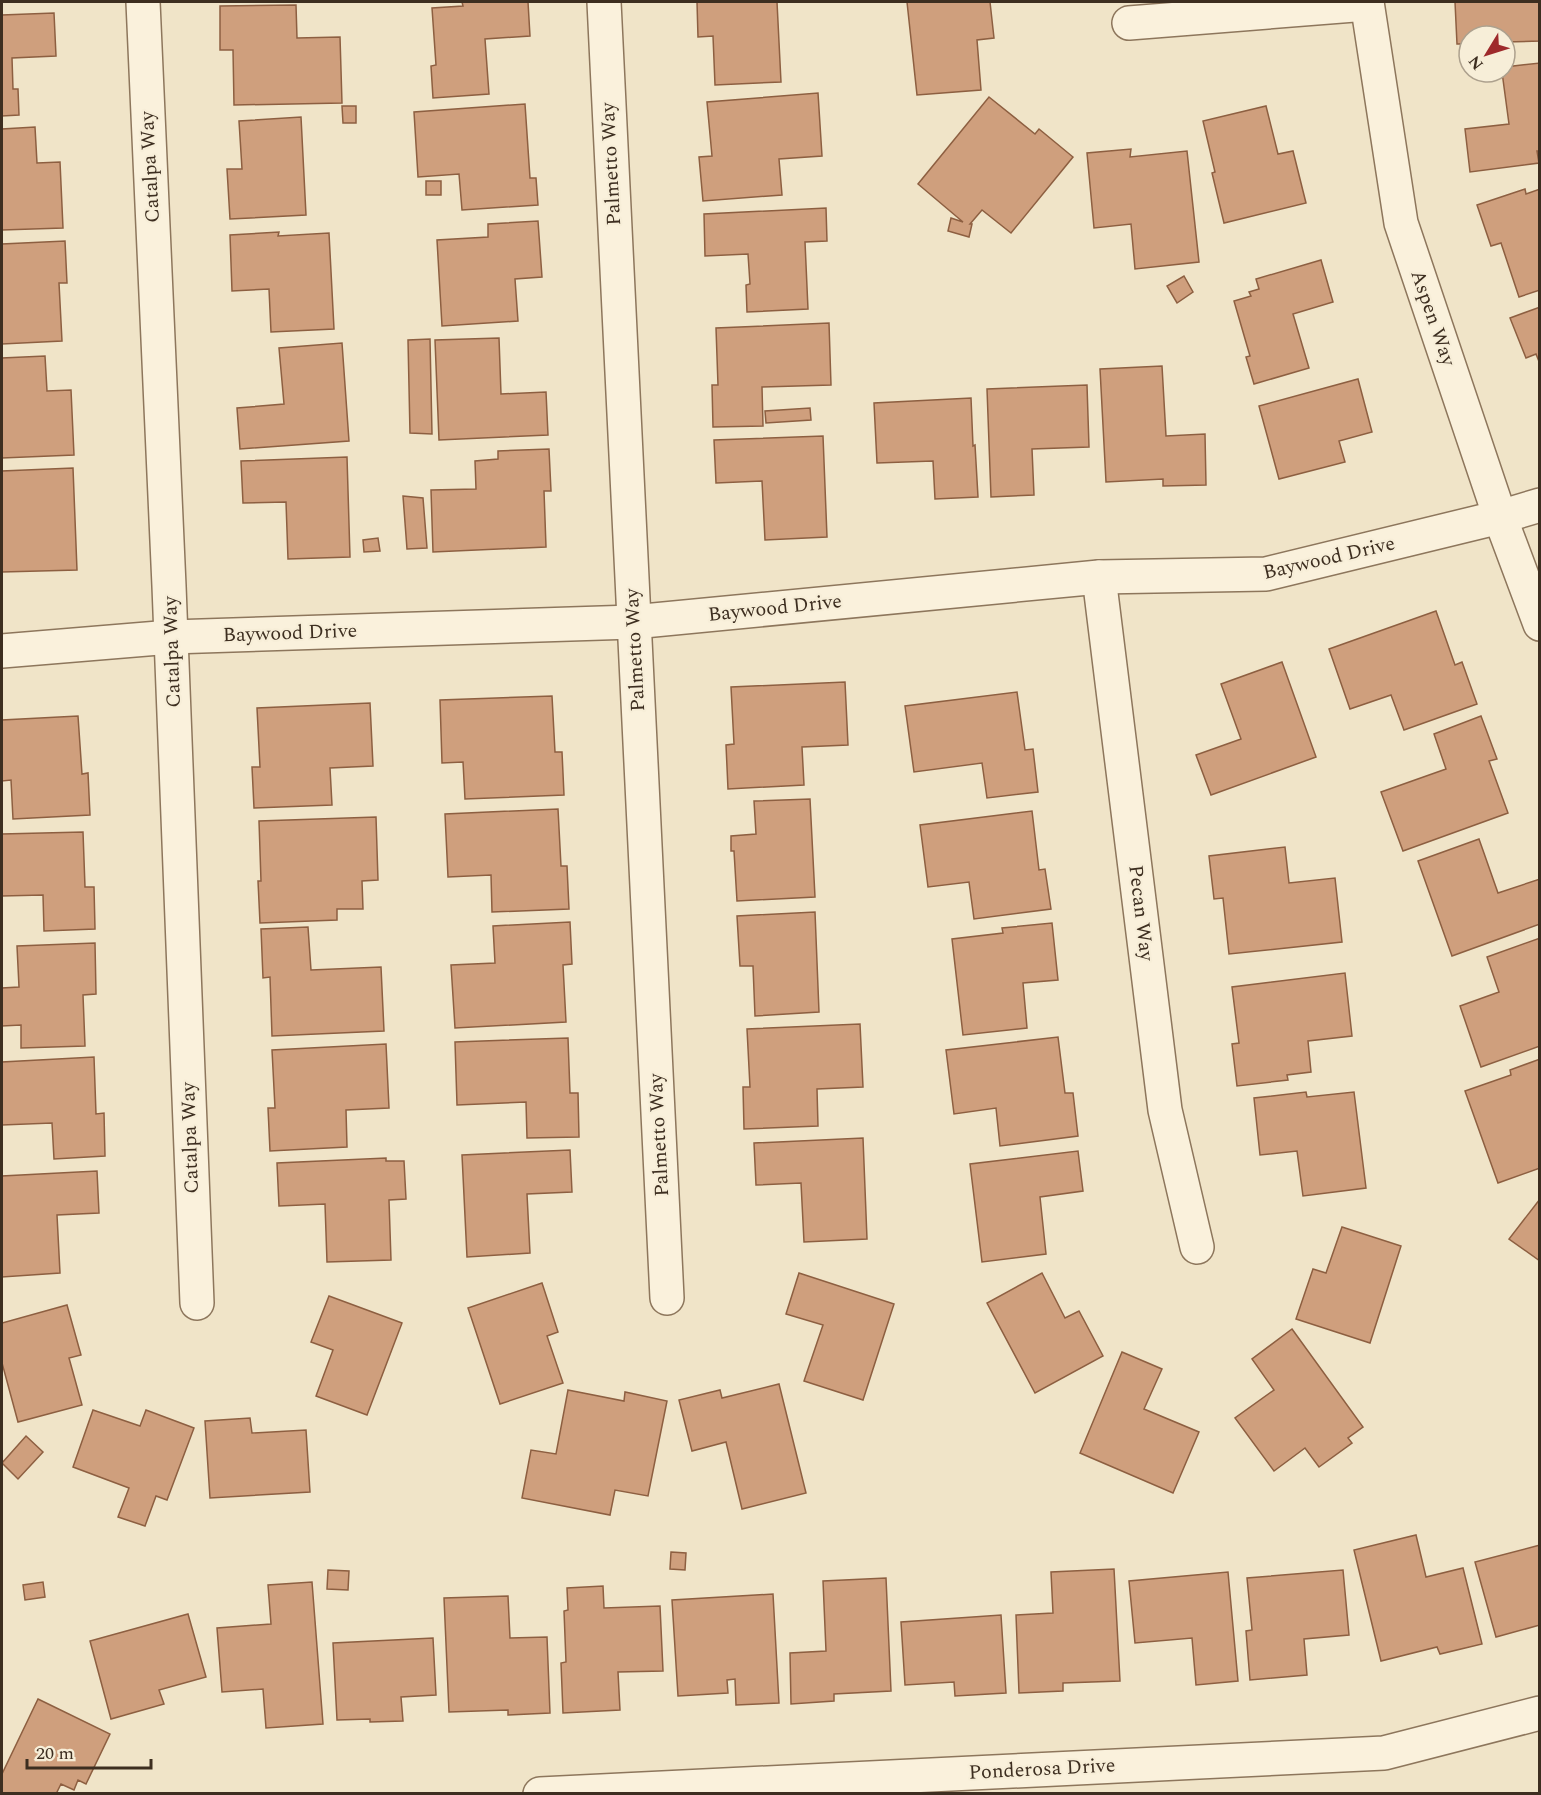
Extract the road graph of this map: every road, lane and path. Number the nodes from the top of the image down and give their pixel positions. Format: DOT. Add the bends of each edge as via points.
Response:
graph roads {
  1 [pos="143,2"];
  2 [pos="604,2"];
  3 [pos="1367,3"];
  4 [pos="1129,23"];
  5 [pos="1539,505"];
  6 [pos="1500,517"];
  7 [pos="1099,577"];
  8 [pos="633,622"];
  9 [pos="1539,624"];
  10 [pos="171,637"];
  11 [pos="2,651"];
  12 [pos="1197,1247"];
  13 [pos="667,1298"];
  14 [pos="196,1303"];
  15 [pos="1539,1713"];
  16 [pos="540,1794"];
  1 -- 10 [label="street, Catalpa Way"];
  2 -- 8 [label="street, Palmetto Way"];
  3 -- 4 [label="street"];
  3 -- 6 [label="street, Aspen Way" via="1401,223"];
  5 -- 6 [label="street, Baywood Drive"];
  6 -- 7 [label="street, Baywood Drive" via="1266,574"];
  6 -- 9 [label="street, Aspen Way"];
  7 -- 8 [label="street, Baywood Drive"];
  7 -- 12 [label="street, Pecan Way" via="1165,1110"];
  8 -- 10 [label="street, Baywood Drive"];
  8 -- 13 [label="street, Palmetto Way"];
  10 -- 11 [label="street, Baywood Drive"];
  10 -- 14 [label="street, Catalpa Way"];
  15 -- 16 [label="street, Ponderosa Drive" via="1384,1753"];
}
